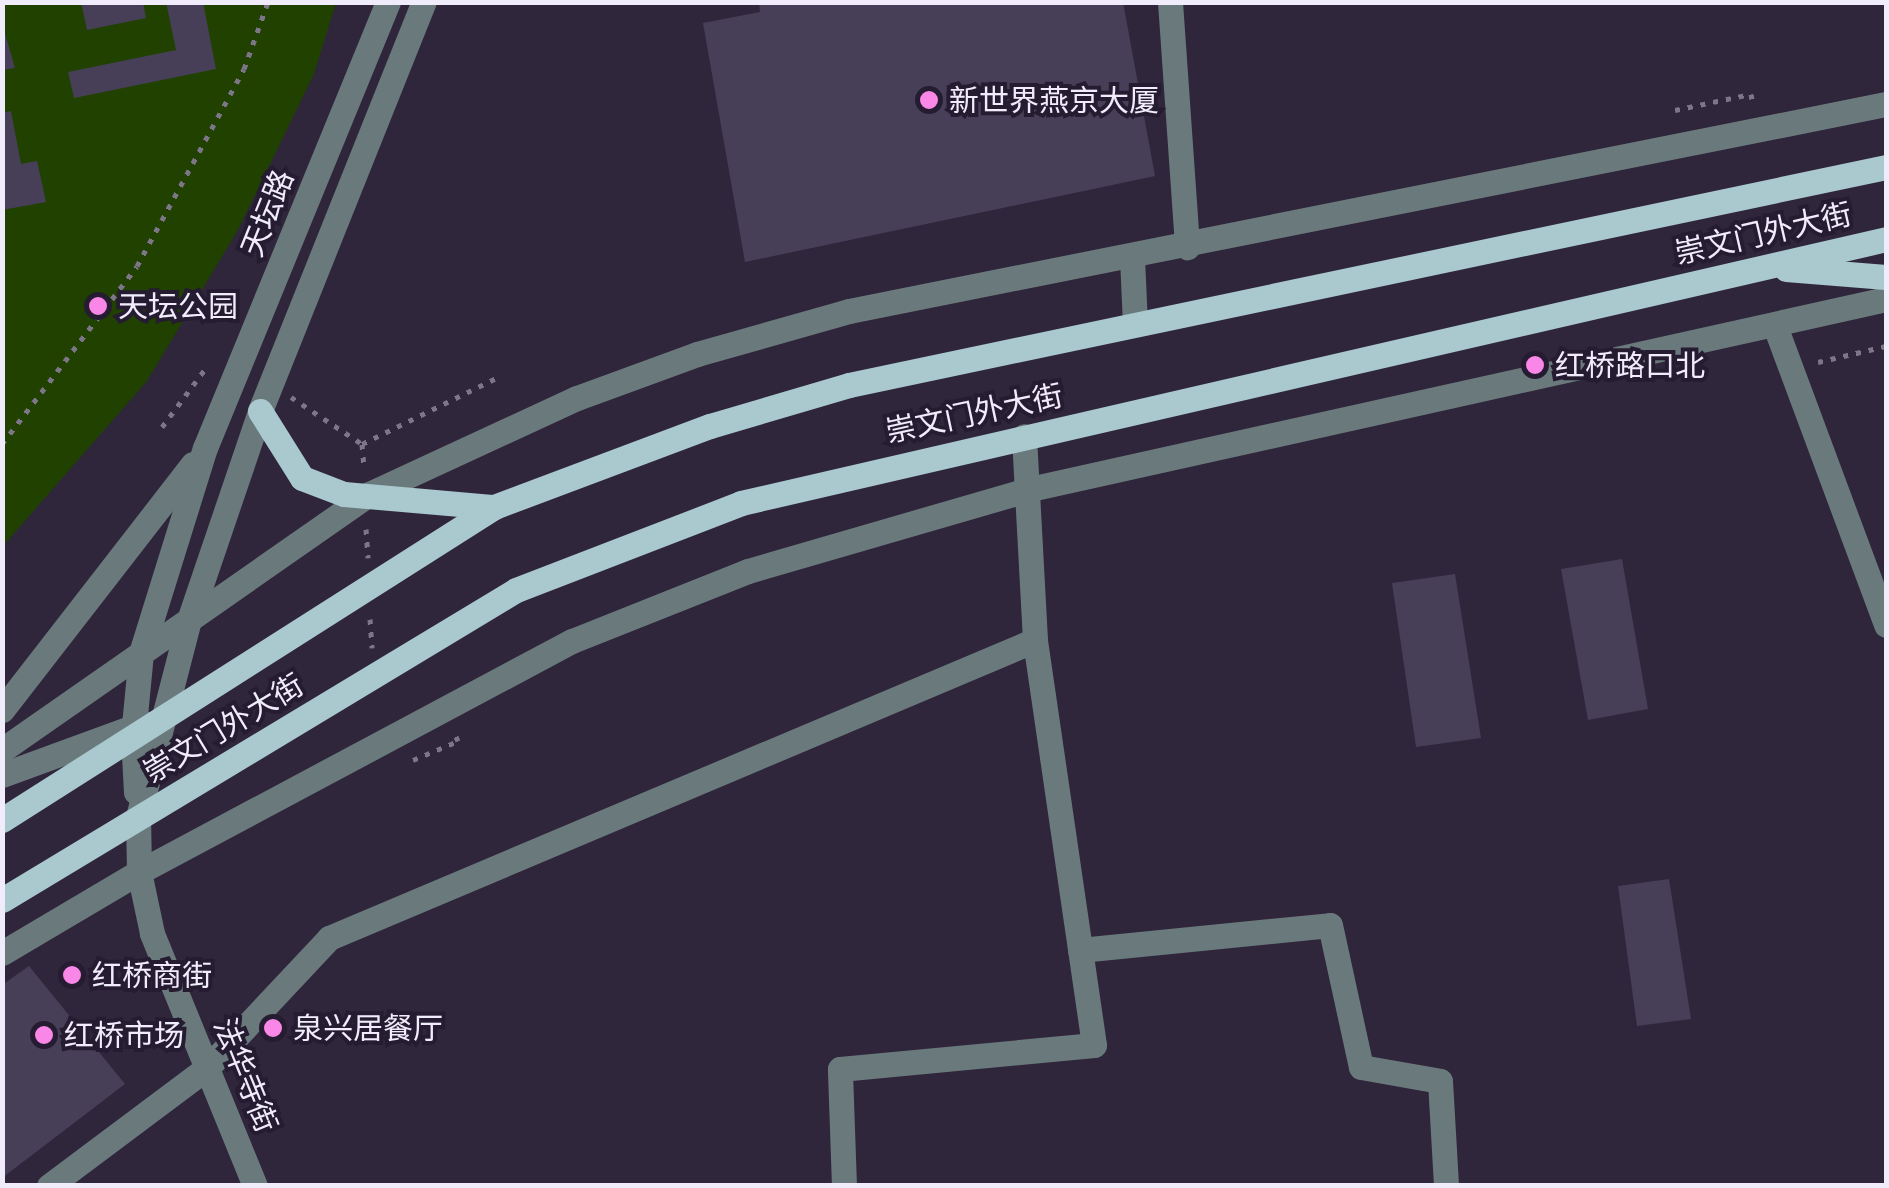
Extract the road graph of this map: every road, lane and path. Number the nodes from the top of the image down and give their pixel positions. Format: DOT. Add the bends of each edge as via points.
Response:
graph roads {
  1 [pos="268,2"];
  2 [pos="388,2"];
  3 [pos="424,2"];
  4 [pos="1170,2"];
  5 [pos="1886,104"];
  6 [pos="1676,110"];
  7 [pos="1755,114"];
  8 [pos="1886,166"];
  9 [pos="1886,239"];
  10 [pos="1187,247"];
  11 [pos="1132,258"];
  12 [pos="1756,266"];
  13 [pos="1886,277"];
  14 [pos="1886,299"];
  15 [pos="1135,324"];
  16 [pos="1775,326"];
  17 [pos="1886,346"];
  18 [pos="1804,365"];
  19 [pos="498,377"];
  20 [pos="260,410"];
  21 [pos="1024,436"];
  22 [pos="2,444"];
  23 [pos="362,444"];
  24 [pos="205,448"];
  25 [pos="1030,489"];
  26 [pos="369,494"];
  27 [pos="494,507"];
  28 [pos="189,620"];
  29 [pos="1886,625"];
  30 [pos="1035,640"];
  31 [pos="141,653"];
  32 [pos="2,710"];
  33 [pos="163,716"];
  34 [pos="134,732"];
  35 [pos="2,750"];
  36 [pos="2,775"];
  37 [pos="138,817"];
  38 [pos="2,820"];
  39 [pos="139,872"];
  40 [pos="2,900"];
  41 [pos="11,948"];
  42 [pos="1080,950"];
  43 [pos="208,1067"];
  44 [pos="49,1186"];
  45 [pos="256,1186"];
  46 [pos="844,1186"];
  47 [pos="1446,1186"];
  1 -- 22 [label="path" via="244,69 137,266"];
  2 -- 24 [label="street, 天坛路"];
  3 -- 20 [label="street"];
  4 -- 10 [label="street"];
  5 -- 10 [label="street"];
  6 -- 7 [label="path" via="1751,94"];
  8 -- 15 [label="main road, 崇文门外大街"];
  9 -- 12 [label="main road, 崇文门外大街"];
  10 -- 11 [label="street"];
  11 -- 15 [label="street"];
  11 -- 26 [label="street" via="849,312 697,354 577,398"];
  12 -- 13 [label="main road"];
  12 -- 21 [label="main road, 崇文门外大街" via="1460,341"];
  14 -- 16 [label="street"];
  15 -- 27 [label="main road, 崇文门外大街" via="849,386 710,426"];
  16 -- 25 [label="street"];
  16 -- 29 [label="street"];
  17 -- 18 [label="path"];
  19 -- 23 [label="path"];
  20 -- 26 [label="main road" via="302,478 344,494"];
  20 -- 28 [label="street"];
  21 -- 25 [label="street"];
  21 -- 37 [label="main road, 崇文门外大街" via="741,502 516,590"];
  24 -- 31 [label="street, 天坛路"];
  24 -- 32 [label="street, 天坛路"];
  25 -- 30 [label="street"];
  25 -- 39 [label="street" via="748,571 572,642"];
  26 -- 27 [label="main road"];
  26 -- 28 [label="street"];
  27 -- 33 [label="main road, 崇文门外大街"];
  28 -- 31 [label="street"];
  28 -- 33 [label="street"];
  30 -- 42 [label="street"];
  30 -- 43 [label="street" via="328,938"];
  31 -- 34 [label="street, 天坛路"];
  31 -- 35 [label="street"];
  33 -- 34 [label="main road, 崇文门外大街"];
  33 -- 37 [label="street"];
  34 -- 36 [label="street"];
  34 -- 37 [label="street, 天坛路"];
  34 -- 38 [label="main road, 崇文门外大街"];
  37 -- 39 [label="street, 法华寺街"];
  37 -- 40 [label="main road, 崇文门外大街"];
  39 -- 41 [label="street"];
  39 -- 43 [label="street, 法华寺街" via="152,934"];
  42 -- 46 [label="street" via="1094,1045 840,1068"];
  42 -- 47 [label="street" via="1330,925 1361,1067 1440,1081"];
  43 -- 44 [label="street"];
  43 -- 45 [label="street, 法华寺街"];
}
